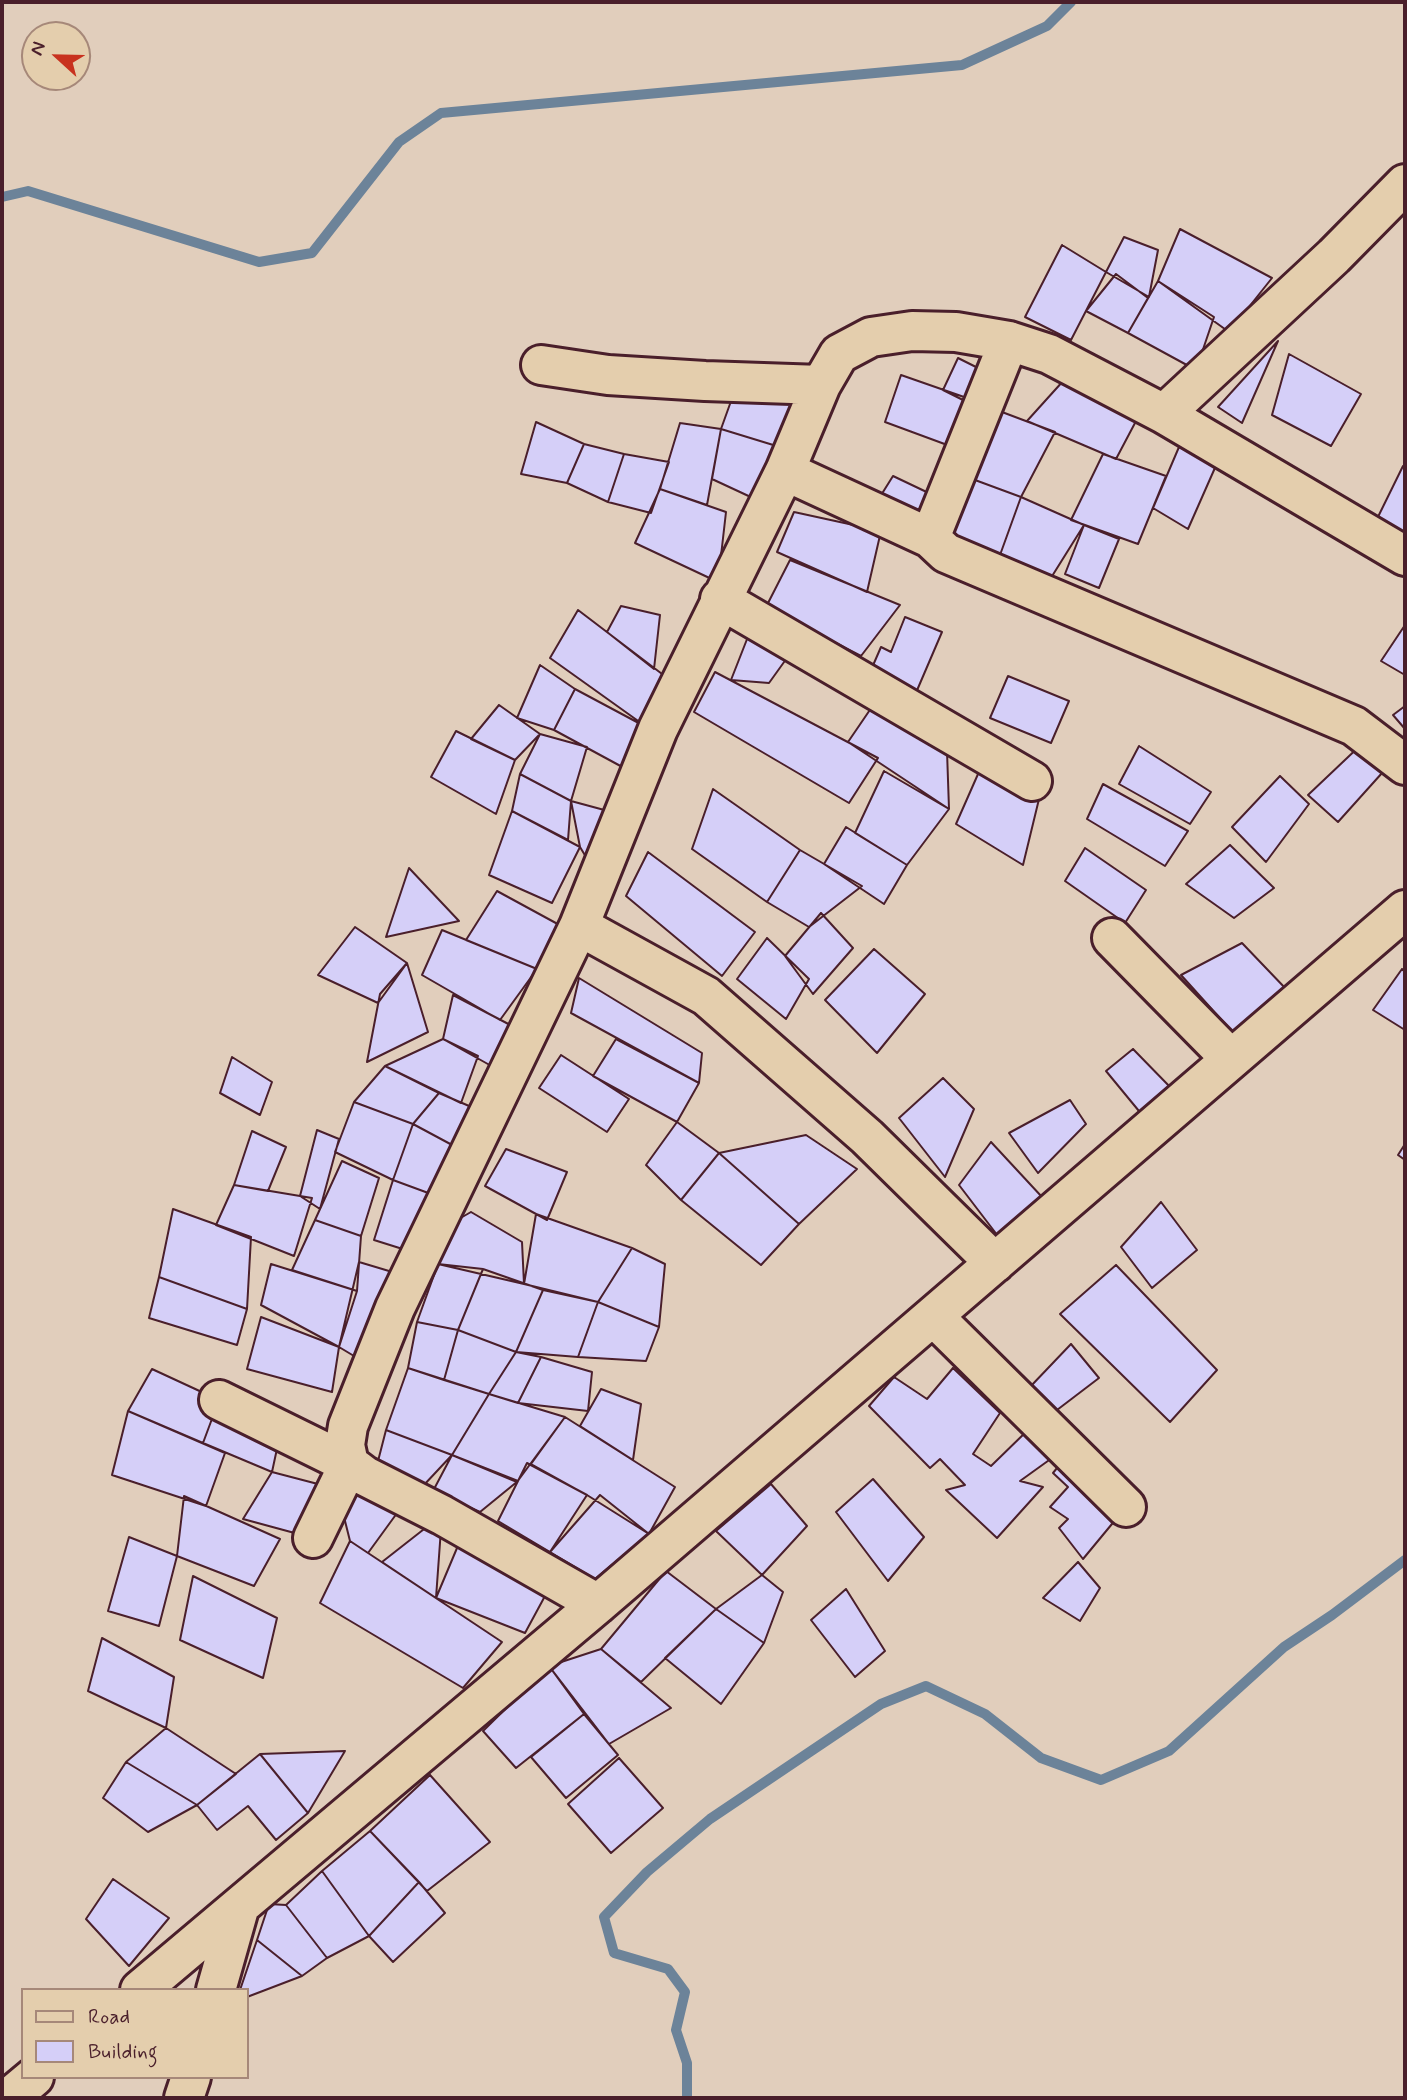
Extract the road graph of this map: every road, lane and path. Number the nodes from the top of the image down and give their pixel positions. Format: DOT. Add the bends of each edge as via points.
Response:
graph roads {
  1 [pos="1405,184"];
  2 [pos="1010,341"];
  3 [pos="541,365"];
  4 [pos="821,384"];
  5 [pos="1164,414"];
  6 [pos="785,471"];
  7 [pos="930,538"];
  8 [pos="1405,556"];
  9 [pos="720,599"];
  10 [pos="1405,765"];
  11 [pos="1032,781"];
  12 [pos="1405,910"];
  13 [pos="579,926"];
  14 [pos="1112,938"];
  15 [pos="1231,1059"];
  16 [pos="995,1263"];
  17 [pos="933,1316"];
  18 [pos="219,1400"];
  19 [pos="349,1464"];
  20 [pos="1126,1507"];
  21 [pos="313,1538"];
  22 [pos="598,1604"];
  23 [pos="239,1909"];
  24 [pos="142,1988"];
  25 [pos="217,1988"];
  26 [pos="32,2079"];
  27 [pos="9,2098"];
  1 -- 5 [label="street"];
  2 -- 4 [label="street" via="945,331 871,337 839,355"];
  2 -- 5 [label="street" via="1049,354"];
  2 -- 7 [label="street"];
  3 -- 4 [label="street" via="608,375"];
  4 -- 6 [label="street"];
  5 -- 8 [label="street"];
  6 -- 7 [label="street"];
  6 -- 9 [label="street"];
  7 -- 10 [label="street" via="946,553 1354,726"];
  9 -- 11 [label="street"];
  9 -- 13 [label="street" via="658,729"];
  12 -- 15 [label="street"];
  13 -- 16 [label="street" via="706,996 867,1136"];
  13 -- 19 [label="street" via="395,1308 348,1426"];
  14 -- 15 [label="street"];
  15 -- 16 [label="street"];
  16 -- 17 [label="street"];
  17 -- 20 [label="street"];
  17 -- 22 [label="street"];
  18 -- 19 [label="street"];
  19 -- 21 [label="street"];
  19 -- 22 [label="street"];
  22 -- 23 [label="street"];
  23 -- 24 [label="street"];
  23 -- 25 [label="street"];
  26 -- 27 [label="street"];
}
